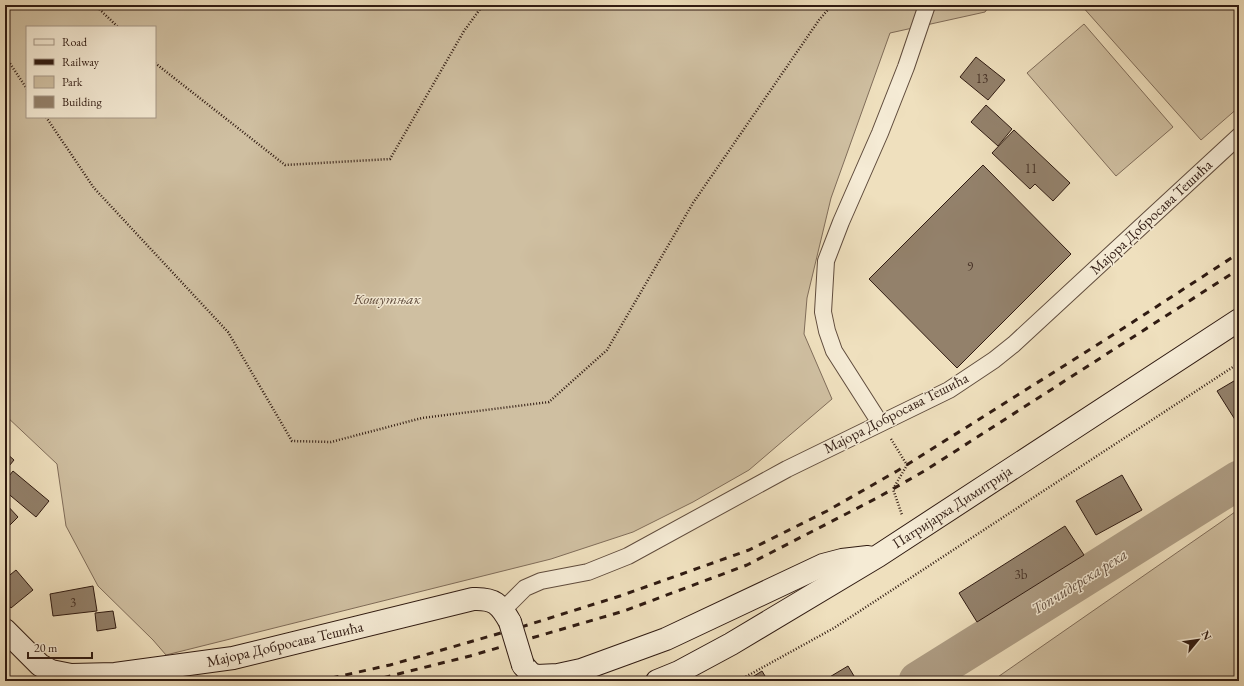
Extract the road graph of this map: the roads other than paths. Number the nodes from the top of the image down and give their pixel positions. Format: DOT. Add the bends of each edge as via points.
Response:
graph roads {
  1 [pos="926,5"];
  2 [pos="1239,136"];
  3 [pos="1239,320"];
  4 [pos="880,423"];
  5 [pos="878,556"];
  6 [pos="507,616"];
  7 [pos="5,630"];
  8 [pos="657,681"];
  1 -- 4 [label="street" via="906,67 826,261 823,312 826,331 834,351"];
  2 -- 4 [label="street, Мајора Добросава Тешића" via="994,360 949,390"];
  3 -- 5 [label="street, Патријарха Димитрија"];
  4 -- 6 [label="street, Мајора Добросава Тешића" via="787,468 628,556 588,572 541,581 525,588"];
  5 -- 6 [label="street, bridge" via="824,565 666,638 558,676 537,676 531,674 523,665"];
  5 -- 8 [label="street, Патријарха Димитрија" via="731,644"];
  6 -- 7 [label="street, Мајора Добросава Тешића" via="496,603 485,599 473,599 233,658 115,674 71,676 40,665"];
}
